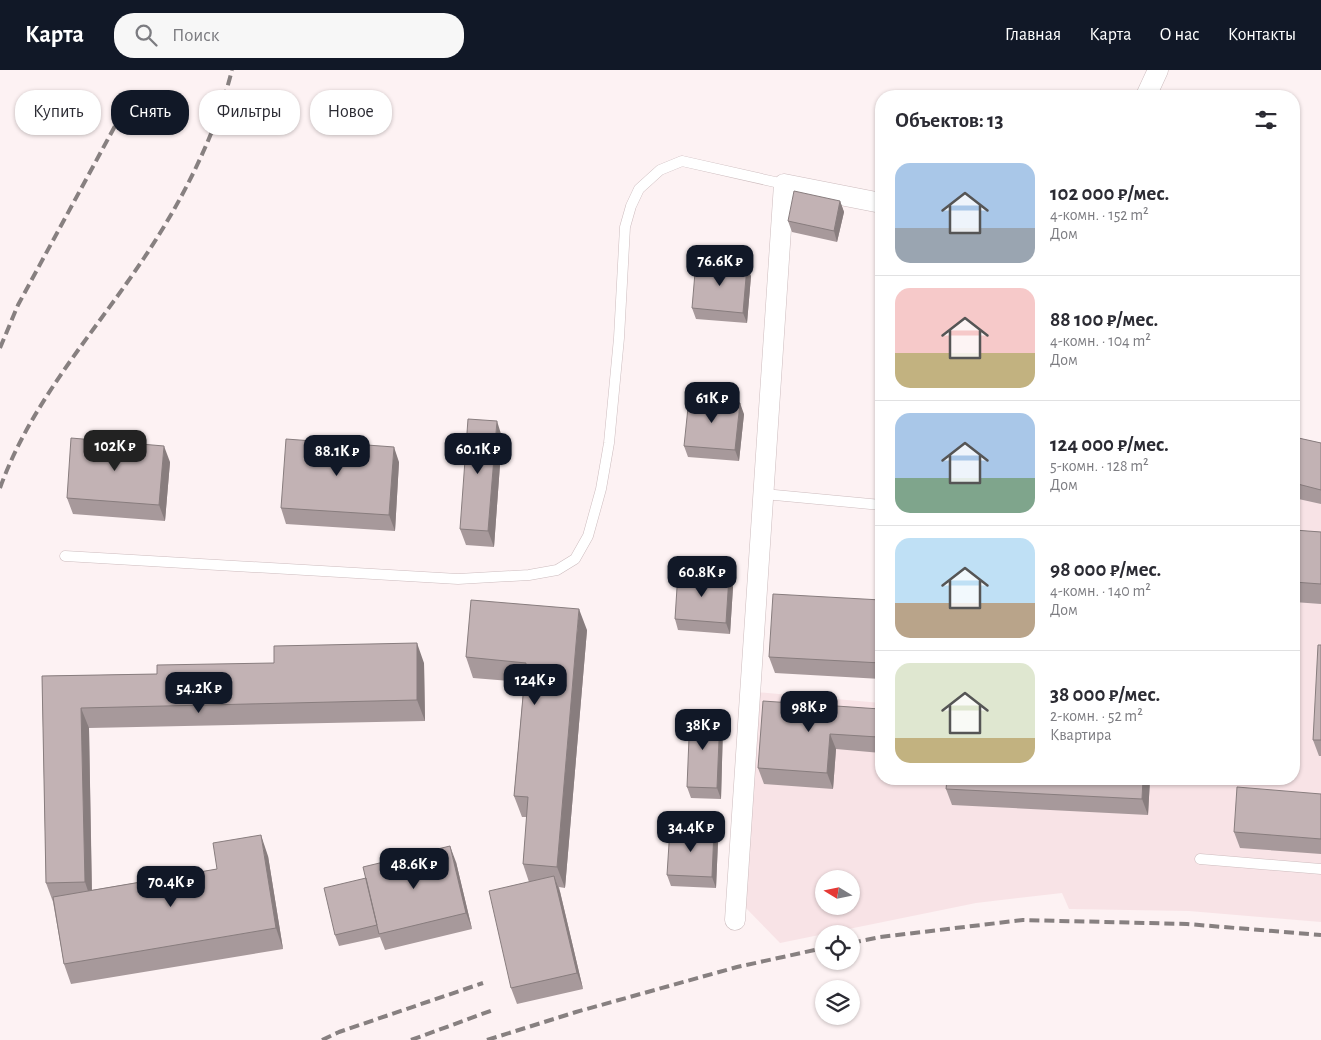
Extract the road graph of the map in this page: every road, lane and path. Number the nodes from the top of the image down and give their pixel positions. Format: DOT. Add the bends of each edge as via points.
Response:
graph roads {
  1 [pos="1158,70"];
  2 [pos="1149,90"];
  3 [pos="784,184"];
  4 [pos="875,202"];
  5 [pos="764,494"];
  6 [pos="875,504"];
  7 [pos="64,556"];
  8 [pos="1200,859"];
  9 [pos="1321,869"];
  10 [pos="735,920"];
  1 -- 2 [label="street"];
  3 -- 4 [label="street"];
  3 -- 5 [label="street"];
  3 -- 7 [label="lane" via="682,161 660,170 640,189 625,227 619,338 601,489 588,536 575,560 557,570 458,579"];
  5 -- 6 [label="lane"];
  5 -- 10 [label="street"];
  8 -- 9 [label="lane"];
}
